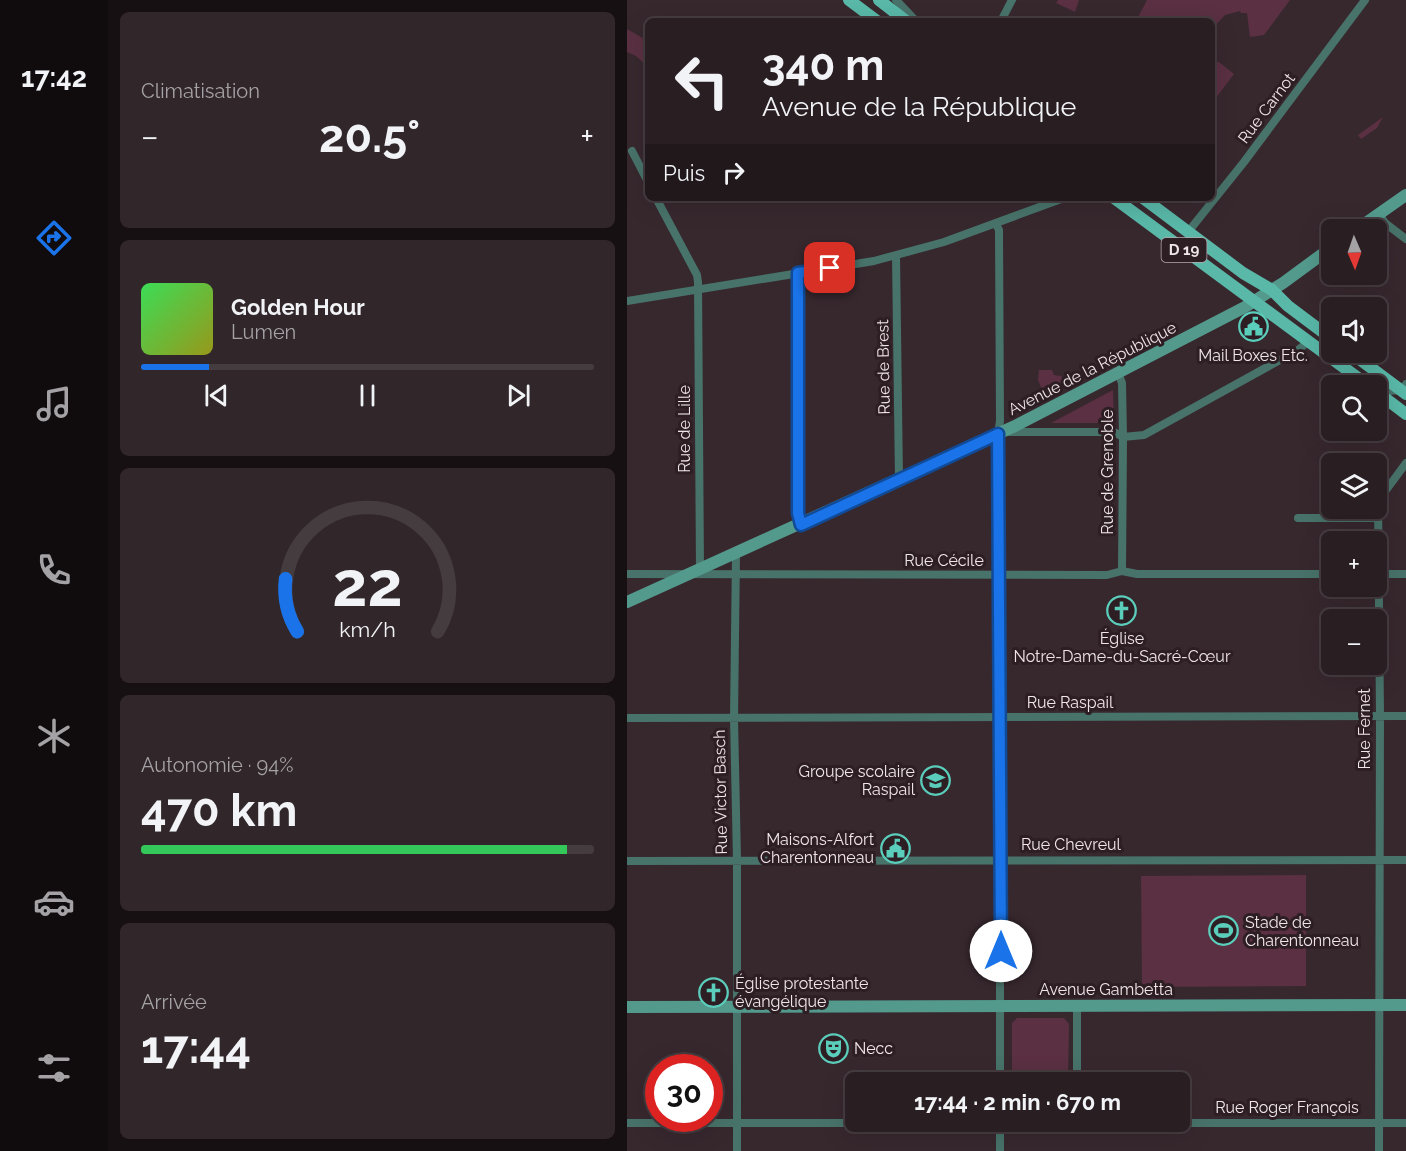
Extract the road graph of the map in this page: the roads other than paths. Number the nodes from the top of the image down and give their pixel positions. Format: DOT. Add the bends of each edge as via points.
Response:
graph roads {
  1 [pos="849,0"];
  2 [pos="879,0"];
  3 [pos="896,0"];
  4 [pos="1012,0"];
  5 [pos="1365,0"];
  6 [pos="873,18"];
  7 [pos="902,18"];
  8 [pos="913,18"];
  9 [pos="1003,18"];
  10 [pos="632,151"];
  11 [pos="645,176"];
  12 [pos="1406,195"];
  13 [pos="1215,198"];
  14 [pos="658,201"];
  15 [pos="1056,201"];
  16 [pos="1118,201"];
  17 [pos="1147,201"];
  18 [pos="1213,201"];
  19 [pos="1379,214"];
  20 [pos="1372,219"];
  21 [pos="996,224"];
  22 [pos="1188,232"];
  23 [pos="1170,239"];
  24 [pos="1406,239"];
  25 [pos="896,255"];
  26 [pos="1321,255"];
  27 [pos="798,273"];
  28 [pos="698,289"];
  29 [pos="1272,290"];
  30 [pos="627,301"];
  31 [pos="1254,302"];
  32 [pos="1321,331"];
  33 [pos="1309,341"];
  34 [pos="1366,363"];
  35 [pos="1118,374"];
  36 [pos="1354,375"];
  37 [pos="1404,389"];
  38 [pos="1387,391"];
  39 [pos="1387,400"];
  40 [pos="1406,414"];
  41 [pos="998,434"];
  42 [pos="1123,437"];
  43 [pos="1406,463"];
  44 [pos="899,480"];
  45 [pos="1387,488"];
  46 [pos="1298,519"];
  47 [pos="1321,519"];
  48 [pos="801,525"];
  49 [pos="736,554"];
  50 [pos="1122,571"];
  51 [pos="695,572"];
  52 [pos="627,574"];
  53 [pos="1321,574"];
  54 [pos="1387,574"];
  55 [pos="1406,574"];
  56 [pos="735,575"];
  57 [pos="1000,575"];
  58 [pos="1378,597"];
  59 [pos="627,602"];
  60 [pos="1380,716"];
  61 [pos="1406,716"];
  62 [pos="627,718"];
  63 [pos="734,718"];
  64 [pos="1000,718"];
  65 [pos="1001,859"];
  66 [pos="1379,860"];
  67 [pos="1406,860"];
  68 [pos="627,861"];
  69 [pos="737,861"];
  70 [pos="1077,1005"];
  71 [pos="1379,1005"];
  72 [pos="1406,1005"];
  73 [pos="1001,1006"];
  74 [pos="627,1007"];
  75 [pos="736,1007"];
  76 [pos="1000,1072"];
  77 [pos="1077,1072"];
  78 [pos="627,1123"];
  79 [pos="1190,1123"];
  80 [pos="1379,1123"];
  81 [pos="1406,1123"];
  82 [pos="736,1124"];
  83 [pos="845,1124"];
  84 [pos="1000,1132"];
  85 [pos="737,1151"];
  86 [pos="1000,1151"];
  87 [pos="1379,1151"];
  1 -- 6 [label="main road"];
  2 -- 7 [label="main road"];
  3 -- 8 [label="street"];
  4 -- 9 [label="street"];
  5 -- 13 [label="street, Rue Carnot"];
  10 -- 11 [label="street"];
  12 -- 19 [label="main road"];
  14 -- 28 [label="street, Rue de Lille" via="697,275"];
  15 -- 21 [label="street"];
  16 -- 23 [label="main road, D 19"];
  17 -- 22 [label="main road, D 19"];
  18 -- 22 [label="street, Rue Carnot"];
  19 -- 20 [label="main road"];
  19 -- 24 [label="street"];
  21 -- 25 [label="street"];
  21 -- 41 [label="street"];
  22 -- 23 [label="main road"];
  22 -- 29 [label="main road, D 19"];
  23 -- 31 [label="main road, D 19"];
  25 -- 27 [label="street"];
  25 -- 44 [label="street, Rue de Brest"];
  26 -- 29 [label="main road, Avenue de la République"];
  27 -- 28 [label="street"];
  27 -- 48 [label="street"];
  28 -- 30 [label="street"];
  28 -- 51 [label="street, Rue de Lille"];
  29 -- 31 [label="main road, Avenue de la République"];
  29 -- 32 [label="main road, D 19"];
  31 -- 33 [label="main road, D 19"];
  31 -- 35 [label="main road, Avenue de la République"];
  33 -- 36 [label="main road, D 19"];
  33 -- 42 [label="street" via="1144,435"];
  34 -- 37 [label="main road"];
  35 -- 41 [label="main road, Avenue de la République"];
  35 -- 42 [label="street, Rue de Grenoble" via="1122,383"];
  37 -- 38 [label="street"];
  39 -- 40 [label="main road"];
  41 -- 42 [label="street" via="1115,432"];
  41 -- 44 [label="main road, Avenue de la République"];
  41 -- 57 [label="street"];
  42 -- 50 [label="street, Rue de Grenoble"];
  43 -- 45 [label="street, Rue Fernet"];
  44 -- 48 [label="main road, Avenue de la République"];
  46 -- 47 [label="street"];
  48 -- 49 [label="main road, Avenue de la République"];
  49 -- 51 [label="main road, Avenue de la République"];
  49 -- 56 [label="street, Rue Victor Basch"];
  50 -- 53 [label="street, Rue Cécile"];
  50 -- 57 [label="street, Rue Cécile" via="1109,575"];
  51 -- 52 [label="street, Rue Cécile"];
  51 -- 56 [label="street, Rue Cécile"];
  51 -- 59 [label="main road, Avenue de la République"];
  54 -- 55 [label="street"];
  56 -- 57 [label="street, Rue Cécile"];
  56 -- 63 [label="street, Rue Victor Basch"];
  57 -- 64 [label="street"];
  58 -- 60 [label="street, Rue Fernet"];
  60 -- 61 [label="street, Rue Raspail"];
  60 -- 64 [label="street, Rue Raspail"];
  60 -- 66 [label="street, Rue Fernet"];
  62 -- 63 [label="street, Rue Raspail"];
  63 -- 64 [label="street, Rue Raspail"];
  63 -- 69 [label="street, Rue Victor Basch"];
  64 -- 65 [label="street"];
  65 -- 66 [label="street, Rue Chevreul"];
  65 -- 69 [label="street, Rue Chevreul"];
  65 -- 73 [label="street"];
  66 -- 67 [label="street, Rue Chevreul"];
  66 -- 71 [label="street, Rue Fernet"];
  68 -- 69 [label="street, Rue Chevreul"];
  69 -- 75 [label="street, Rue Victor Basch"];
  70 -- 71 [label="main road, Avenue Gambetta"];
  70 -- 73 [label="main road, Avenue Gambetta"];
  70 -- 77 [label="street"];
  71 -- 72 [label="main road, Avenue Gambetta"];
  71 -- 80 [label="street, Rue Fernet"];
  73 -- 75 [label="main road, Avenue Gambetta"];
  73 -- 76 [label="street"];
  74 -- 75 [label="main road, Avenue Gambetta"];
  75 -- 82 [label="street, Rue Victor Basch"];
  78 -- 82 [label="street, Rue Roger François"];
  79 -- 80 [label="street, Rue Roger François"];
  80 -- 81 [label="street, Rue Roger François"];
  80 -- 87 [label="street, Rue Fernet"];
  82 -- 83 [label="street, Rue Roger François"];
  82 -- 85 [label="street, Rue Victor Basch"];
  84 -- 86 [label="street"];
}
